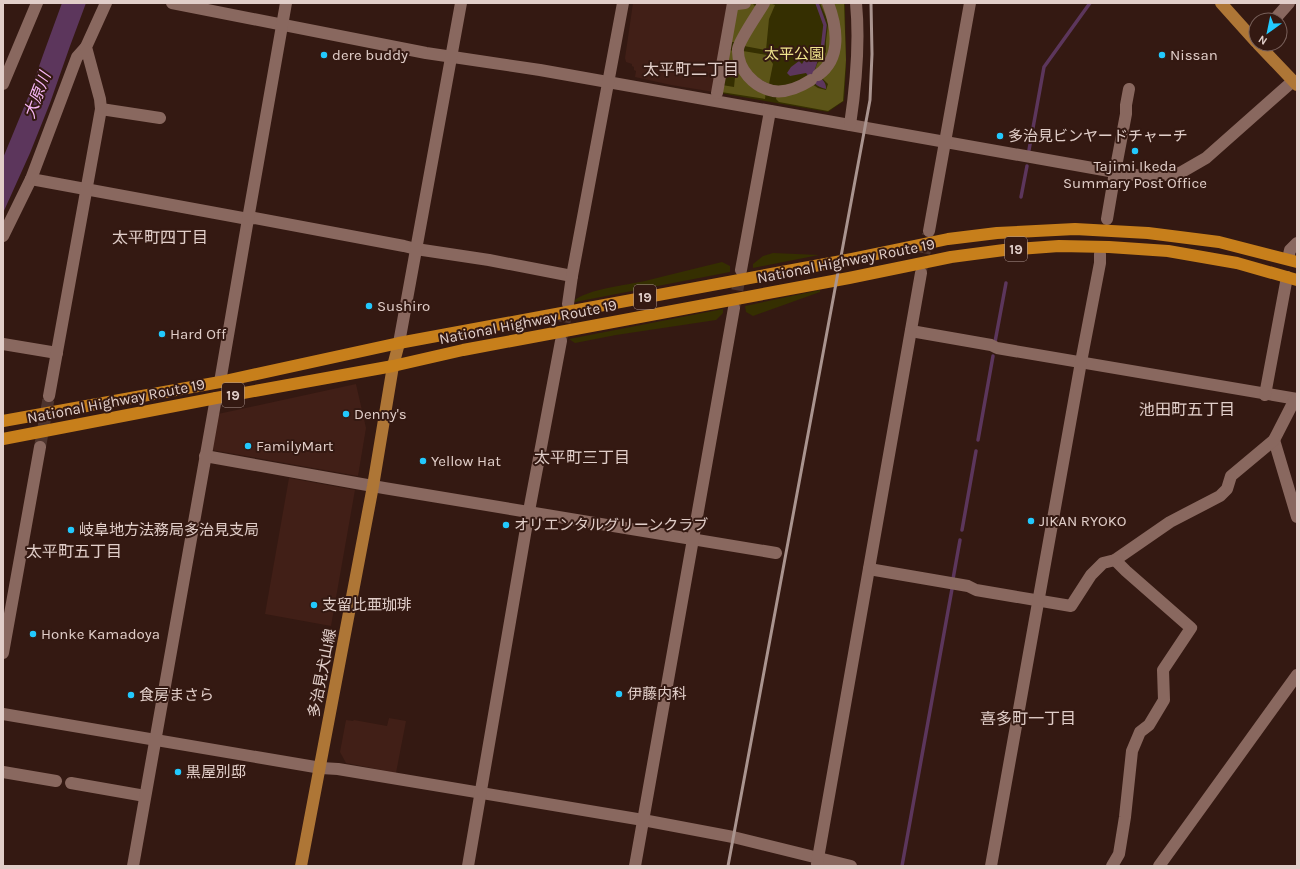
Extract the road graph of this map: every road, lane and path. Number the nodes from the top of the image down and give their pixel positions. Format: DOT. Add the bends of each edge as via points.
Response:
graph roads {
  1 [pos="37,3"];
  2 [pos="106,3"];
  3 [pos="172,3"];
  4 [pos="286,3"];
  5 [pos="461,3"];
  6 [pos="623,3"];
  7 [pos="738,3"];
  8 [pos="764,3"];
  9 [pos="828,3"];
  10 [pos="856,3"];
  11 [pos="970,3"];
  12 [pos="1221,3"];
  13 [pos="1289,3"];
  14 [pos="1281,12"];
  15 [pos="283,25"];
  16 [pos="1248,33"];
  17 [pos="725,46"];
  18 [pos="86,47"];
  19 [pos="738,48"];
  20 [pos="1266,52"];
  21 [pos="451,57"];
  22 [pos="609,83"];
  23 [pos="1295,83"];
  24 [pos="3,84"];
  25 [pos="1129,89"];
  26 [pos="717,93"];
  27 [pos="101,109"];
  28 [pos="770,111"];
  29 [pos="160,118"];
  30 [pos="850,126"];
  31 [pos="945,143"];
  32 [pos="1115,172"];
  33 [pos="31,179"];
  34 [pos="86,188"];
  35 [pos="248,219"];
  36 [pos="1107,219"];
  37 [pos="929,231"];
  38 [pos="3,236"];
  39 [pos="1297,243"];
  40 [pos="416,249"];
  41 [pos="1100,254"];
  42 [pos="1293,261"];
  43 [pos="741,270"];
  44 [pos="921,272"];
  45 [pos="572,276"];
  46 [pos="1292,278"];
  47 [pos="568,304"];
  48 [pos="734,308"];
  49 [pos="911,331"];
  50 [pos="561,341"];
  51 [pos="399,343"];
  52 [pos="3,344"];
  53 [pos="57,353"];
  54 [pos="1081,362"];
  55 [pos="393,366"];
  56 [pos="220,382"];
  57 [pos="1264,395"];
  58 [pos="49,396"];
  59 [pos="216,398"];
  60 [pos="1296,399"];
  61 [pos="3,421"];
  62 [pos="3,439"];
  63 [pos="1274,440"];
  64 [pos="40,447"];
  65 [pos="205,456"];
  66 [pos="373,486"];
  67 [pos="529,511"];
  68 [pos="1297,517"];
  69 [pos="693,538"];
  70 [pos="776,553"];
  71 [pos="1115,560"];
  72 [pos="869,569"];
  73 [pos="1038,600"];
  74 [pos="3,653"];
  75 [pos="1297,675"];
  76 [pos="3,714"];
  77 [pos="154,740"];
  78 [pos="320,768"];
  79 [pos="3,772"];
  80 [pos="56,781"];
  81 [pos="71,783"];
  82 [pos="480,793"];
  83 [pos="145,796"];
  84 [pos="643,820"];
  85 [pos="818,862"];
  86 [pos="133,866"];
  87 [pos="301,866"];
  88 [pos="468,866"];
  89 [pos="635,866"];
  90 [pos="851,866"];
  91 [pos="991,866"];
  92 [pos="1112,866"];
  93 [pos="1159,866"];
  1 -- 24 [label="street"];
  2 -- 18 [label="street"];
  3 -- 15 [label="street"];
  4 -- 15 [label="street"];
  5 -- 21 [label="street"];
  6 -- 22 [label="street"];
  7 -- 17 [label="street"];
  8 -- 19 [label="street"];
  9 -- 19 [label="street" via="836,28 833,57 827,66 799,87 773,91 754,82 742,69"];
  10 -- 30 [label="street" via="857,67"];
  11 -- 31 [label="street"];
  12 -- 16 [label="main road"];
  13 -- 14 [label="street"];
  15 -- 21 [label="street"];
  15 -- 35 [label="street"];
  17 -- 19 [label="street"];
  17 -- 26 [label="street"];
  18 -- 27 [label="street"];
  18 -- 33 [label="street" via="77,57"];
  20 -- 23 [label="main road"];
  21 -- 22 [label="street"];
  21 -- 40 [label="street"];
  22 -- 28 [label="street"];
  22 -- 45 [label="street"];
  23 -- 32 [label="street" via="1206,158 1180,173 1149,177"];
  25 -- 32 [label="street"];
  27 -- 29 [label="street"];
  27 -- 34 [label="street"];
  28 -- 30 [label="street"];
  28 -- 43 [label="street"];
  30 -- 31 [label="street"];
  31 -- 32 [label="street"];
  31 -- 37 [label="street"];
  32 -- 36 [label="street"];
  33 -- 34 [label="street"];
  33 -- 38 [label="street"];
  34 -- 35 [label="street"];
  34 -- 53 [label="street"];
  35 -- 40 [label="street"];
  35 -- 56 [label="street"];
  39 -- 42 [label="street" via="1290,250"];
  40 -- 45 [label="street"];
  40 -- 51 [label="street"];
  41 -- 54 [label="street"];
  42 -- 51 [label="highway, National Highway Route 19 / 19" via="1220,242 1148,233 1075,229 997,233 948,239"];
  44 -- 49 [label="street"];
  45 -- 47 [label="street"];
  46 -- 55 [label="highway, National Highway Route 19 / 19" via="1237,263 1168,251 1059,246 1004,250 951,257 463,350"];
  46 -- 57 [label="street"];
  48 -- 69 [label="street"];
  49 -- 54 [label="street"];
  49 -- 72 [label="street"];
  50 -- 67 [label="street"];
  51 -- 55 [label="main road, 多治見犬山線"];
  51 -- 56 [label="highway, National Highway Route 19 / 19"];
  52 -- 53 [label="street"];
  53 -- 58 [label="street"];
  54 -- 57 [label="street"];
  54 -- 73 [label="street"];
  55 -- 59 [label="highway, National Highway Route 19 / 19"];
  55 -- 66 [label="main road, 多治見犬山線"];
  56 -- 61 [label="highway, National Highway Route 19 / 19"];
  57 -- 60 [label="street"];
  59 -- 62 [label="highway, National Highway Route 19 / 19"];
  59 -- 65 [label="street"];
  60 -- 63 [label="street"];
  63 -- 68 [label="street"];
  63 -- 71 [label="street" via="1231,476 1227,489 1220,496 1170,522"];
  64 -- 74 [label="street"];
  65 -- 66 [label="street"];
  65 -- 77 [label="street"];
  66 -- 67 [label="street"];
  66 -- 78 [label="main road, 多治見犬山線"];
  67 -- 69 [label="street"];
  67 -- 82 [label="street"];
  69 -- 70 [label="street"];
  69 -- 84 [label="street"];
  71 -- 73 [label="street" via="1103,563 1091,575 1070,606"];
  71 -- 92 [label="street" via="1191,628 1163,670 1164,700 1149,724 1140,732 1132,752 1119,854"];
  72 -- 73 [label="street"];
  72 -- 85 [label="street"];
  73 -- 91 [label="street"];
  75 -- 93 [label="street"];
  76 -- 77 [label="street"];
  77 -- 78 [label="street"];
  77 -- 83 [label="street"];
  78 -- 82 [label="street"];
  78 -- 87 [label="main road, 多治見犬山線"];
  79 -- 80 [label="street"];
  81 -- 83 [label="street"];
  82 -- 84 [label="street"];
  82 -- 88 [label="street"];
  83 -- 86 [label="street"];
  84 -- 85 [label="street" via="733,837"];
  84 -- 89 [label="street"];
  85 -- 90 [label="street"];
}
